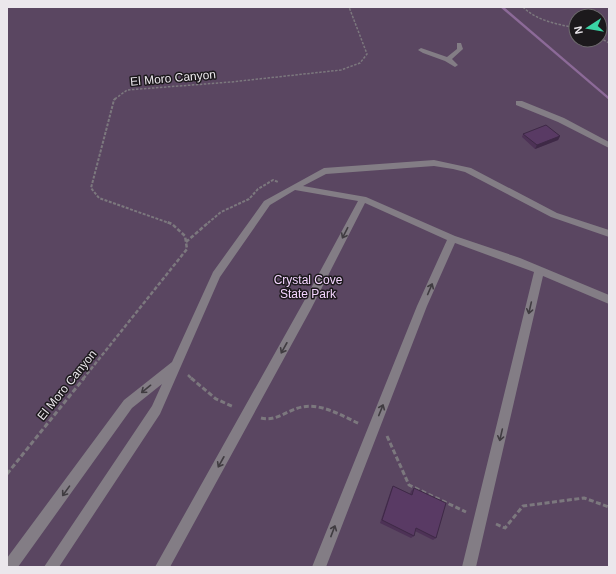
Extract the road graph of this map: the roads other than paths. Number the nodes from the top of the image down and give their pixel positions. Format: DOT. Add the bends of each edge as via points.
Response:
graph roads {
  1 [pos="459,44"];
  2 [pos="421,50"];
  3 [pos="450,58"];
  4 [pos="455,64"];
  5 [pos="519,103"];
  6 [pos="609,145"];
  7 [pos="294,187"];
  8 [pos="363,199"];
  9 [pos="609,234"];
  10 [pos="452,238"];
  11 [pos="539,270"];
  12 [pos="609,300"];
  13 [pos="176,365"];
  14 [pos="9,567"];
  15 [pos="51,567"];
  16 [pos="162,567"];
  17 [pos="319,567"];
  18 [pos="469,567"];
  1 -- 3 [label="lane" via="460,49"];
  2 -- 3 [label="lane"];
  3 -- 4 [label="lane"];
  5 -- 6 [label="lane" via="561,120"];
  7 -- 8 [label="lane"];
  7 -- 9 [label="lane" via="324,171 434,163 468,170 554,215"];
  7 -- 13 [label="lane" via="267,203 216,275"];
  8 -- 10 [label="lane"];
  8 -- 16 [label="lane, one-way" via="307,306"];
  10 -- 11 [label="lane"];
  17 -- 10 [label="lane, one-way" via="422,306"];
  11 -- 12 [label="lane"];
  11 -- 18 [label="lane, one-way"];
  13 -- 14 [label="lane, one-way" via="128,404"];
  13 -- 15 [label="lane" via="156,410"];
}
